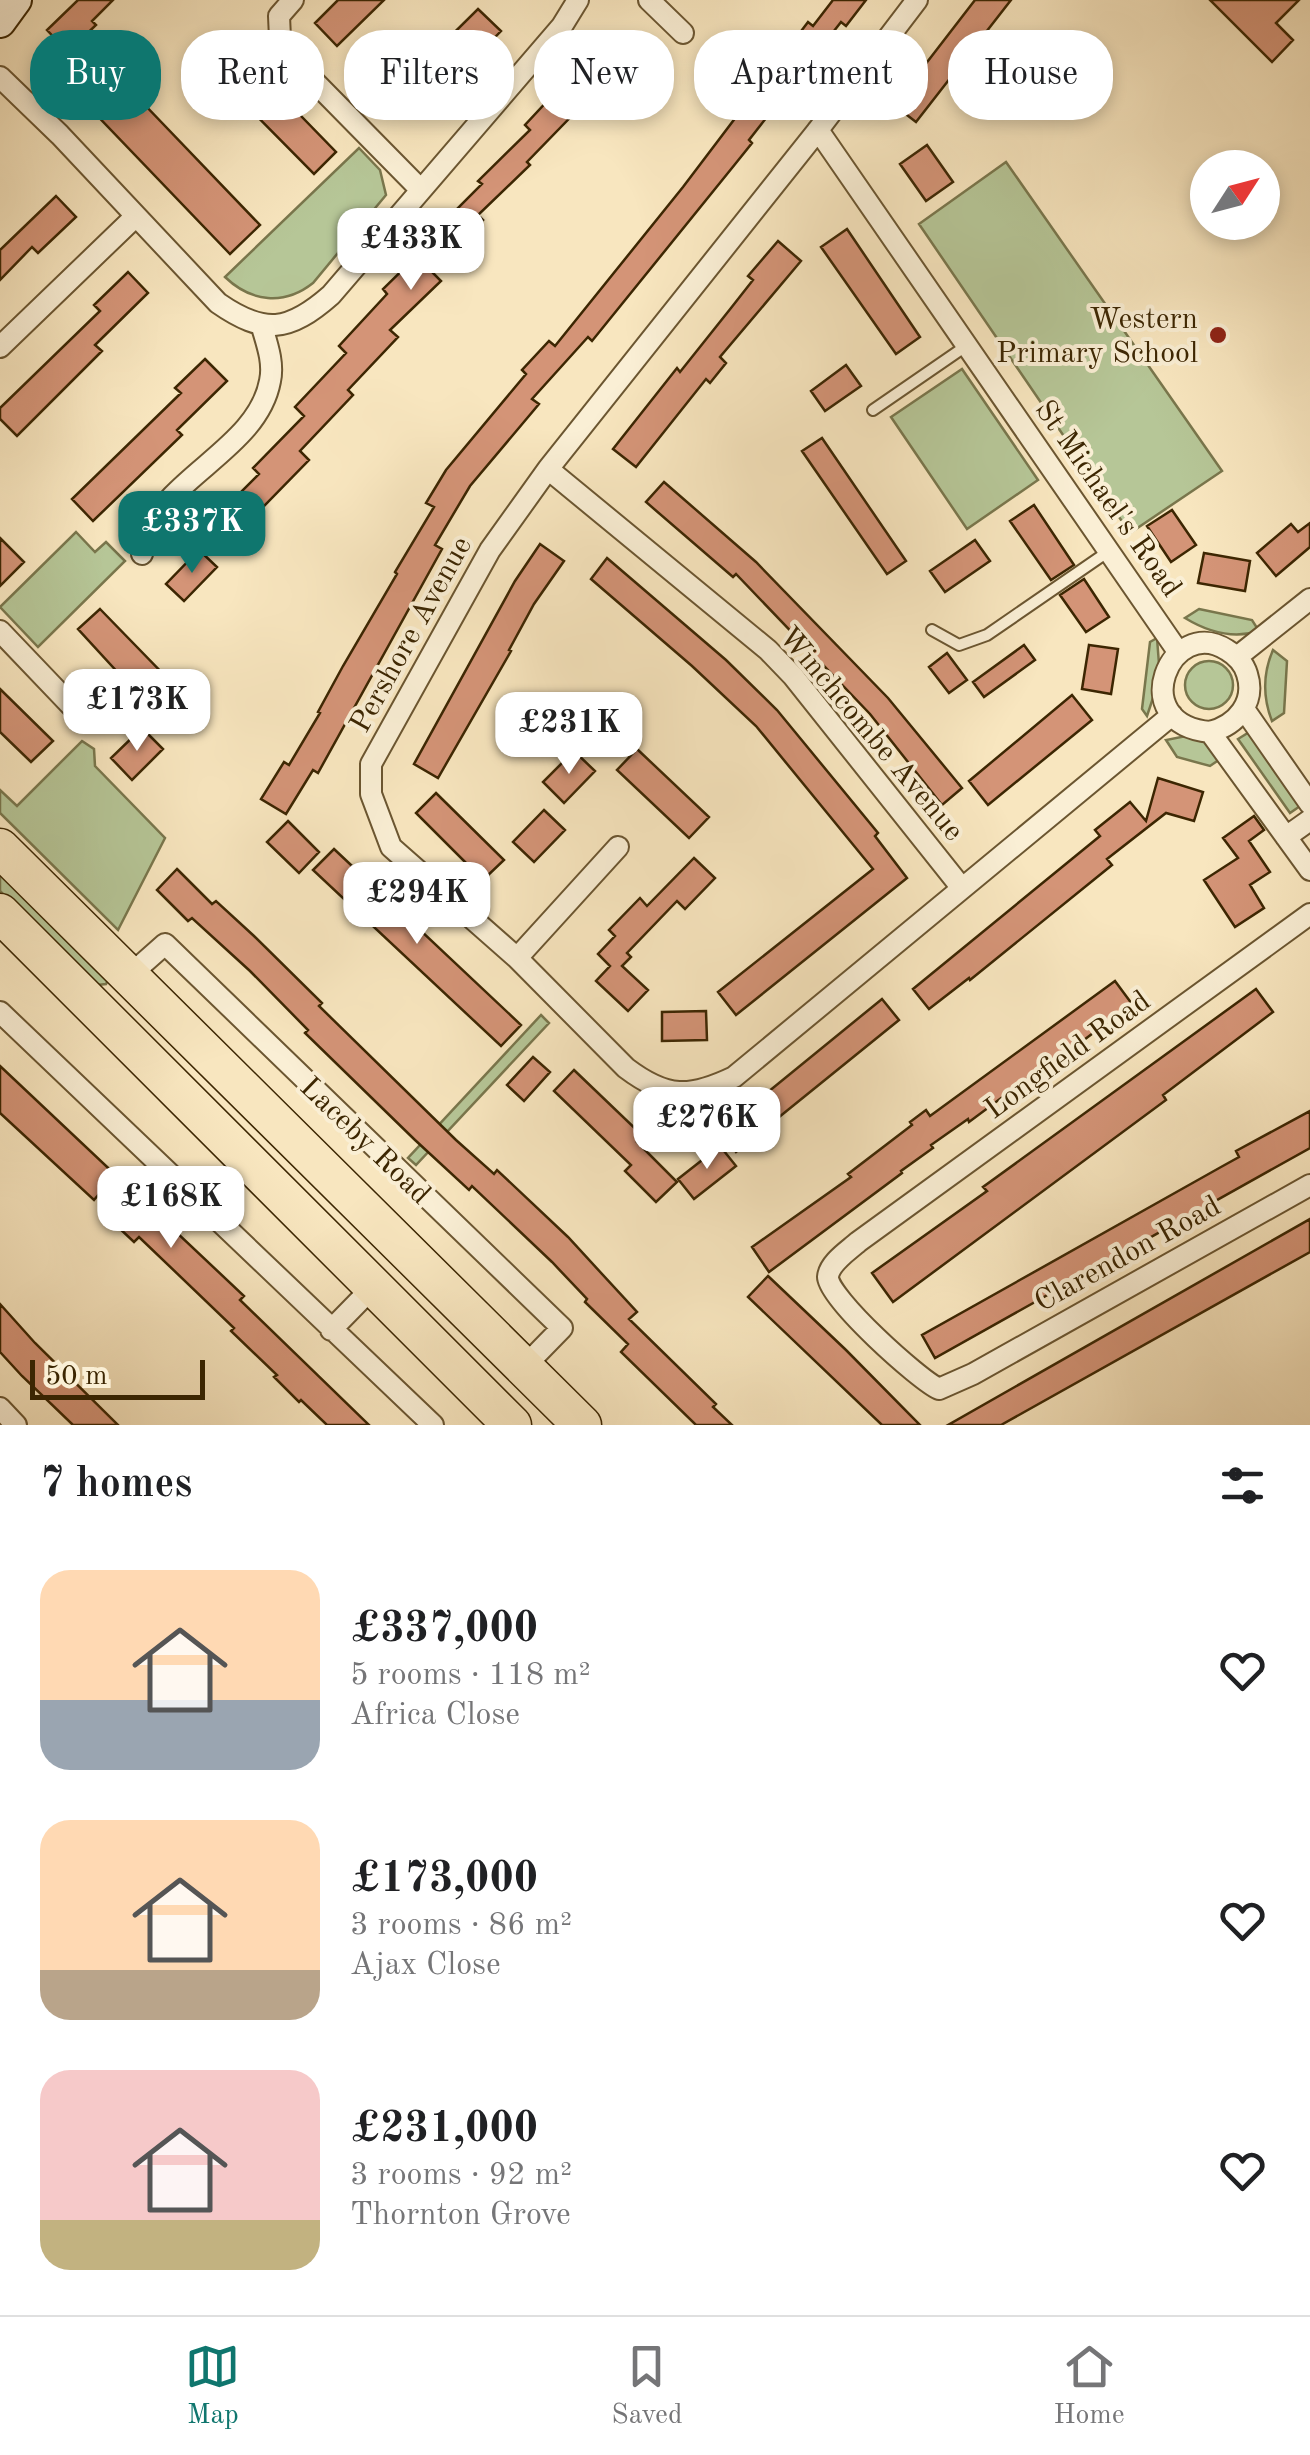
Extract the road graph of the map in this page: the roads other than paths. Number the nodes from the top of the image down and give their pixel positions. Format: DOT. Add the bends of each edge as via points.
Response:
graph roads {
  1 [pos="16,0"];
  2 [pos="294,0"];
  3 [pos="578,0"];
  4 [pos="649,0"];
  5 [pos="917,0"];
  6 [pos="0,22"];
  7 [pos="683,33"];
  8 [pos="0,77"];
  9 [pos="818,130"];
  10 [pos="420,189"];
  11 [pos="136,216"];
  12 [pos="262,327"];
  13 [pos="967,345"];
  14 [pos="0,347"];
  15 [pos="874,410"];
  16 [pos="548,469"];
  17 [pos="1109,551"];
  18 [pos="142,554"];
  19 [pos="1310,599"];
  20 [pos="932,630"];
  21 [pos="0,631"];
  22 [pos="1179,652"];
  23 [pos="1238,658"];
  24 [pos="1244,709"];
  25 [pos="1172,715"];
  26 [pos="84,719"];
  27 [pos="1210,732"];
  28 [pos="1310,804"];
  29 [pos="1310,820"];
  30 [pos="1286,837"];
  31 [pos="618,847"];
  32 [pos="0,848"];
  33 [pos="1310,870"];
  34 [pos="961,887"];
  35 [pos="0,914"];
  36 [pos="1310,914"];
  37 [pos="517,958"];
  38 [pos="130,976"];
  39 [pos="0,1012"];
  40 [pos="1310,1185"];
  41 [pos="372,1286"];
  42 [pos="331,1330"];
  43 [pos="523,1368"];
  44 [pos="973,1374"];
  45 [pos="0,1408"];
  46 [pos="16,1425"];
  47 [pos="433,1425"];
  48 [pos="512,1425"];
  49 [pos="582,1425"];
  1 -- 6 [label="street"];
  2 -- 10 [label="street" via="280,16 280,38 296,63"];
  3 -- 10 [label="street"];
  4 -- 7 [label="street"];
  5 -- 9 [label="street, Pershore Avenue"];
  8 -- 11 [label="street"];
  9 -- 13 [label="street, St Michael's Road"];
  9 -- 16 [label="street, Pershore Avenue"];
  10 -- 12 [label="street" via="311,312"];
  11 -- 12 [label="street" via="218,303"];
  11 -- 14 [label="street"];
  12 -- 18 [label="street" via="271,379 262,405 167,505 148,530"];
  13 -- 15 [label="lane"];
  13 -- 17 [label="street, St Michael's Road"];
  16 -- 34 [label="street, Winchcombe Avenue" via="780,663"];
  16 -- 37 [label="street, Pershore Avenue" via="490,550 372,764 370,794 391,847"];
  17 -- 20 [label="lane" via="987,635 959,645"];
  17 -- 22 [label="street, St Michael's Road"];
  19 -- 23 [label="street"];
  21 -- 26 [label="street"];
  22 -- 23 [label="street" via="1207,644"];
  22 -- 25 [label="street" via="1162,682"];
  23 -- 24 [label="street" via="1250,685"];
  24 -- 27 [label="street"];
  24 -- 28 [label="street"];
  25 -- 27 [label="street"];
  25 -- 34 [label="street, Pershore Avenue"];
  27 -- 30 [label="street"];
  29 -- 30 [label="street"];
  30 -- 33 [label="street"];
  31 -- 37 [label="street"];
  32 -- 38 [label="highway, Laceby Road"];
  34 -- 37 [label="street, Pershore Avenue" via="734,1077 703,1092 668,1092 644,1082"];
  35 -- 41 [label="highway"];
  36 -- 44 [label="street, Longfield Road" via="858,1242 828,1273 839,1298 929,1384 939,1388"];
  38 -- 43 [label="highway, Laceby Road"];
  38 -- 43 [label="street, Laceby Road" via="165,944 562,1328"];
  39 -- 42 [label="street"];
  40 -- 44 [label="street, Clarendon Road"];
  41 -- 42 [label="street"];
  41 -- 48 [label="highway"];
  42 -- 47 [label="street"];
  43 -- 49 [label="highway, Laceby Road"];
  45 -- 46 [label="street"];
}
